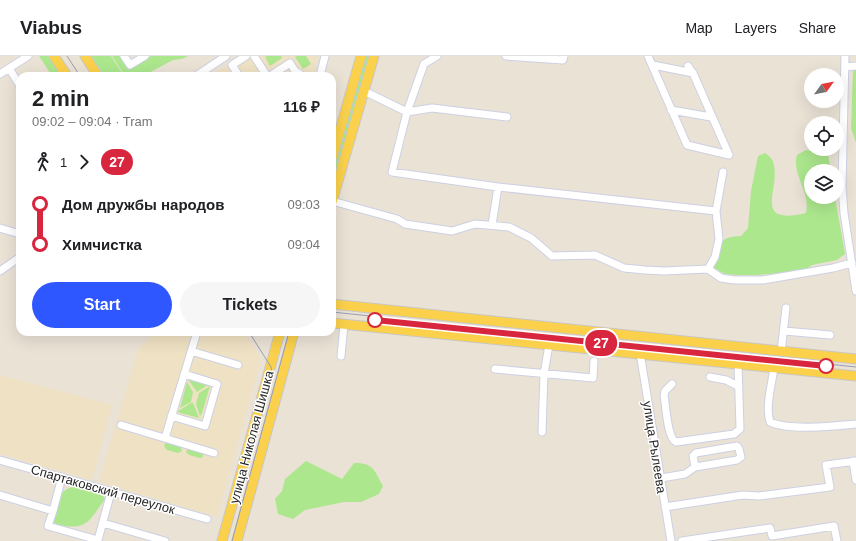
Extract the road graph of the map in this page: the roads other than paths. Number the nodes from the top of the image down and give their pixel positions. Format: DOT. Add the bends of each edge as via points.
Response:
graph roads {
  1 [pos="28,56"];
  2 [pos="54,56"];
  3 [pos="86,56"];
  4 [pos="124,56"];
  5 [pos="145,56"];
  6 [pos="226,56"];
  7 [pos="246,56"];
  8 [pos="254,56"];
  9 [pos="325,56"];
  10 [pos="361,56"];
  11 [pos="374,56"];
  12 [pos="437,56"];
  13 [pos="506,56"];
  14 [pos="564,56"];
  15 [pos="648,56"];
  16 [pos="845,56"];
  17 [pos="653,66"];
  18 [pos="688,66"];
  19 [pos="856,66"];
  20 [pos="845,67"];
  21 [pos="9,68"];
  22 [pos="64,72"];
  23 [pos="96,72"];
  24 [pos="202,72"];
  25 [pos="236,72"];
  26 [pos="265,72"];
  27 [pos="275,72"];
  28 [pos="297,72"];
  29 [pos="321,72"];
  30 [pos="693,73"];
  31 [pos="0,74"];
  32 [pos="16,79"];
  33 [pos="364,90"];
  34 [pos="671,110"];
  35 [pos="407,112"];
  36 [pos="507,117"];
  37 [pos="711,117"];
  38 [pos="336,144"];
  39 [pos="723,172"];
  40 [pos="336,187"];
  41 [pos="498,187"];
  42 [pos="336,202"];
  43 [pos="716,211"];
  44 [pos="492,225"];
  45 [pos="0,228"];
  46 [pos="16,233"];
  47 [pos="853,248"];
  48 [pos="16,260"];
  49 [pos="852,263"];
  50 [pos="708,269"];
  51 [pos="0,271"];
  52 [pos="856,291"];
  53 [pos="336,304"];
  54 [pos="786,308"];
  55 [pos="336,323"];
  56 [pos="344,324"];
  57 [pos="784,331"];
  58 [pos="830,335"];
  59 [pos="196,336"];
  60 [pos="279,336"];
  61 [pos="293,336"];
  62 [pos="549,345"];
  63 [pos="191,351"];
  64 [pos="781,352"];
  65 [pos="640,353"];
  66 [pos="341,356"];
  67 [pos="856,359"];
  68 [pos="594,361"];
  69 [pos="738,364"];
  70 [pos="238,365"];
  71 [pos="774,368"];
  72 [pos="495,369"];
  73 [pos="184,374"];
  74 [pos="544,374"];
  75 [pos="856,376"];
  76 [pos="710,377"];
  77 [pos="672,384"];
  78 [pos="738,386"];
  79 [pos="171,416"];
  80 [pos="856,424"];
  81 [pos="121,425"];
  82 [pos="542,432"];
  83 [pos="165,438"];
  84 [pos="214,453"];
  85 [pos="0,460"];
  86 [pos="854,461"];
  87 [pos="695,467"];
  88 [pos="62,478"];
  89 [pos="661,478"];
  90 [pos="856,480"];
  91 [pos="111,492"];
  92 [pos="0,495"];
  93 [pos="665,507"];
  94 [pos="53,511"];
  95 [pos="207,519"];
  96 [pos="102,523"];
  97 [pos="99,541"];
  98 [pos="164,541"];
  99 [pos="222,541"];
  100 [pos="237,541"];
  101 [pos="671,541"];
  102 [pos="682,541"];
  103 [pos="837,541"];
  1 -- 21 [label="street"];
  2 -- 22 [label="main road"];
  3 -- 23 [label="main road"];
  4 -- 5 [label="street" via="130,65"];
  6 -- 24 [label="street"];
  7 -- 25 [label="street" via="232,65"];
  8 -- 26 [label="street"];
  9 -- 29 [label="street"];
  10 -- 38 [label="main road"];
  11 -- 33 [label="main road"];
  12 -- 35 [label="street" via="424,64"];
  13 -- 14 [label="street" via="563,60"];
  15 -- 17 [label="street"];
  16 -- 20 [label="street"];
  17 -- 30 [label="street"];
  17 -- 34 [label="street"];
  18 -- 30 [label="street"];
  19 -- 20 [label="street"];
  20 -- 47 [label="street" via="842,186 844,213"];
  21 -- 31 [label="street"];
  21 -- 32 [label="street"];
  27 -- 28 [label="street" via="290,63"];
  30 -- 37 [label="street"];
  33 -- 35 [label="street"];
  33 -- 40 [label="main road"];
  34 -- 37 [label="street"];
  34 -- 37 [label="street" via="687,145 729,155"];
  35 -- 36 [label="street" via="432,108"];
  35 -- 41 [label="street" via="392,172"];
  39 -- 43 [label="street"];
  41 -- 43 [label="street"];
  41 -- 44 [label="street"];
  42 -- 44 [label="street" via="405,224 452,231 475,224"];
  43 -- 50 [label="street" via="720,239 715,257"];
  44 -- 50 [label="street" via="509,226 531,238 552,256 595,255 624,268 645,270"];
  45 -- 46 [label="street"];
  47 -- 49 [label="street"];
  48 -- 51 [label="street"];
  49 -- 50 [label="street" via="763,280 721,278"];
  49 -- 52 [label="street"];
  53 -- 64 [label="main road"];
  54 -- 57 [label="street"];
  55 -- 56 [label="main road"];
  56 -- 62 [label="main road"];
  56 -- 66 [label="street"];
  57 -- 58 [label="street"];
  57 -- 64 [label="street"];
  59 -- 63 [label="street"];
  60 -- 99 [label="main road, улица Николая Шишка"];
  61 -- 100 [label="main road, улица Николая Шишка"];
  62 -- 65 [label="main road"];
  62 -- 74 [label="street"];
  63 -- 70 [label="street"];
  63 -- 73 [label="street"];
  64 -- 67 [label="main road"];
  65 -- 69 [label="main road"];
  65 -- 89 [label="street, улица Рылеева"];
  68 -- 74 [label="street" via="593,378"];
  69 -- 71 [label="main road"];
  69 -- 78 [label="street"];
  71 -- 75 [label="main road"];
  71 -- 80 [label="street" via="768,417 770,422 776,425 795,426"];
  72 -- 74 [label="street"];
  73 -- 79 [label="street"];
  73 -- 79 [label="street" via="217,384 205,426"];
  74 -- 82 [label="street"];
  76 -- 78 [label="street" via="726,380"];
  77 -- 78 [label="street" via="664,395 670,434 676,442 737,432 740,429"];
  79 -- 83 [label="street"];
  81 -- 83 [label="street"];
  83 -- 84 [label="street"];
  85 -- 88 [label="street, Спартаковский переулок"];
  86 -- 90 [label="street"];
  86 -- 93 [label="street" via="826,465 830,486 759,496 743,495"];
  87 -- 87 [label="street" via="737,460 741,457 740,448 737,446 696,453 693,456"];
  87 -- 89 [label="street" via="685,474"];
  88 -- 91 [label="street, Спартаковский переулок"];
  88 -- 94 [label="street"];
  89 -- 93 [label="street, улица Рылеева"];
  91 -- 95 [label="street, Спартаковский переулок"];
  91 -- 96 [label="street"];
  92 -- 94 [label="street"];
  93 -- 101 [label="street, улица Рылеева"];
  94 -- 97 [label="street" via="48,526"];
  96 -- 97 [label="street"];
  96 -- 98 [label="street"];
  102 -- 103 [label="street" via="770,528 772,536 834,526"];
}
